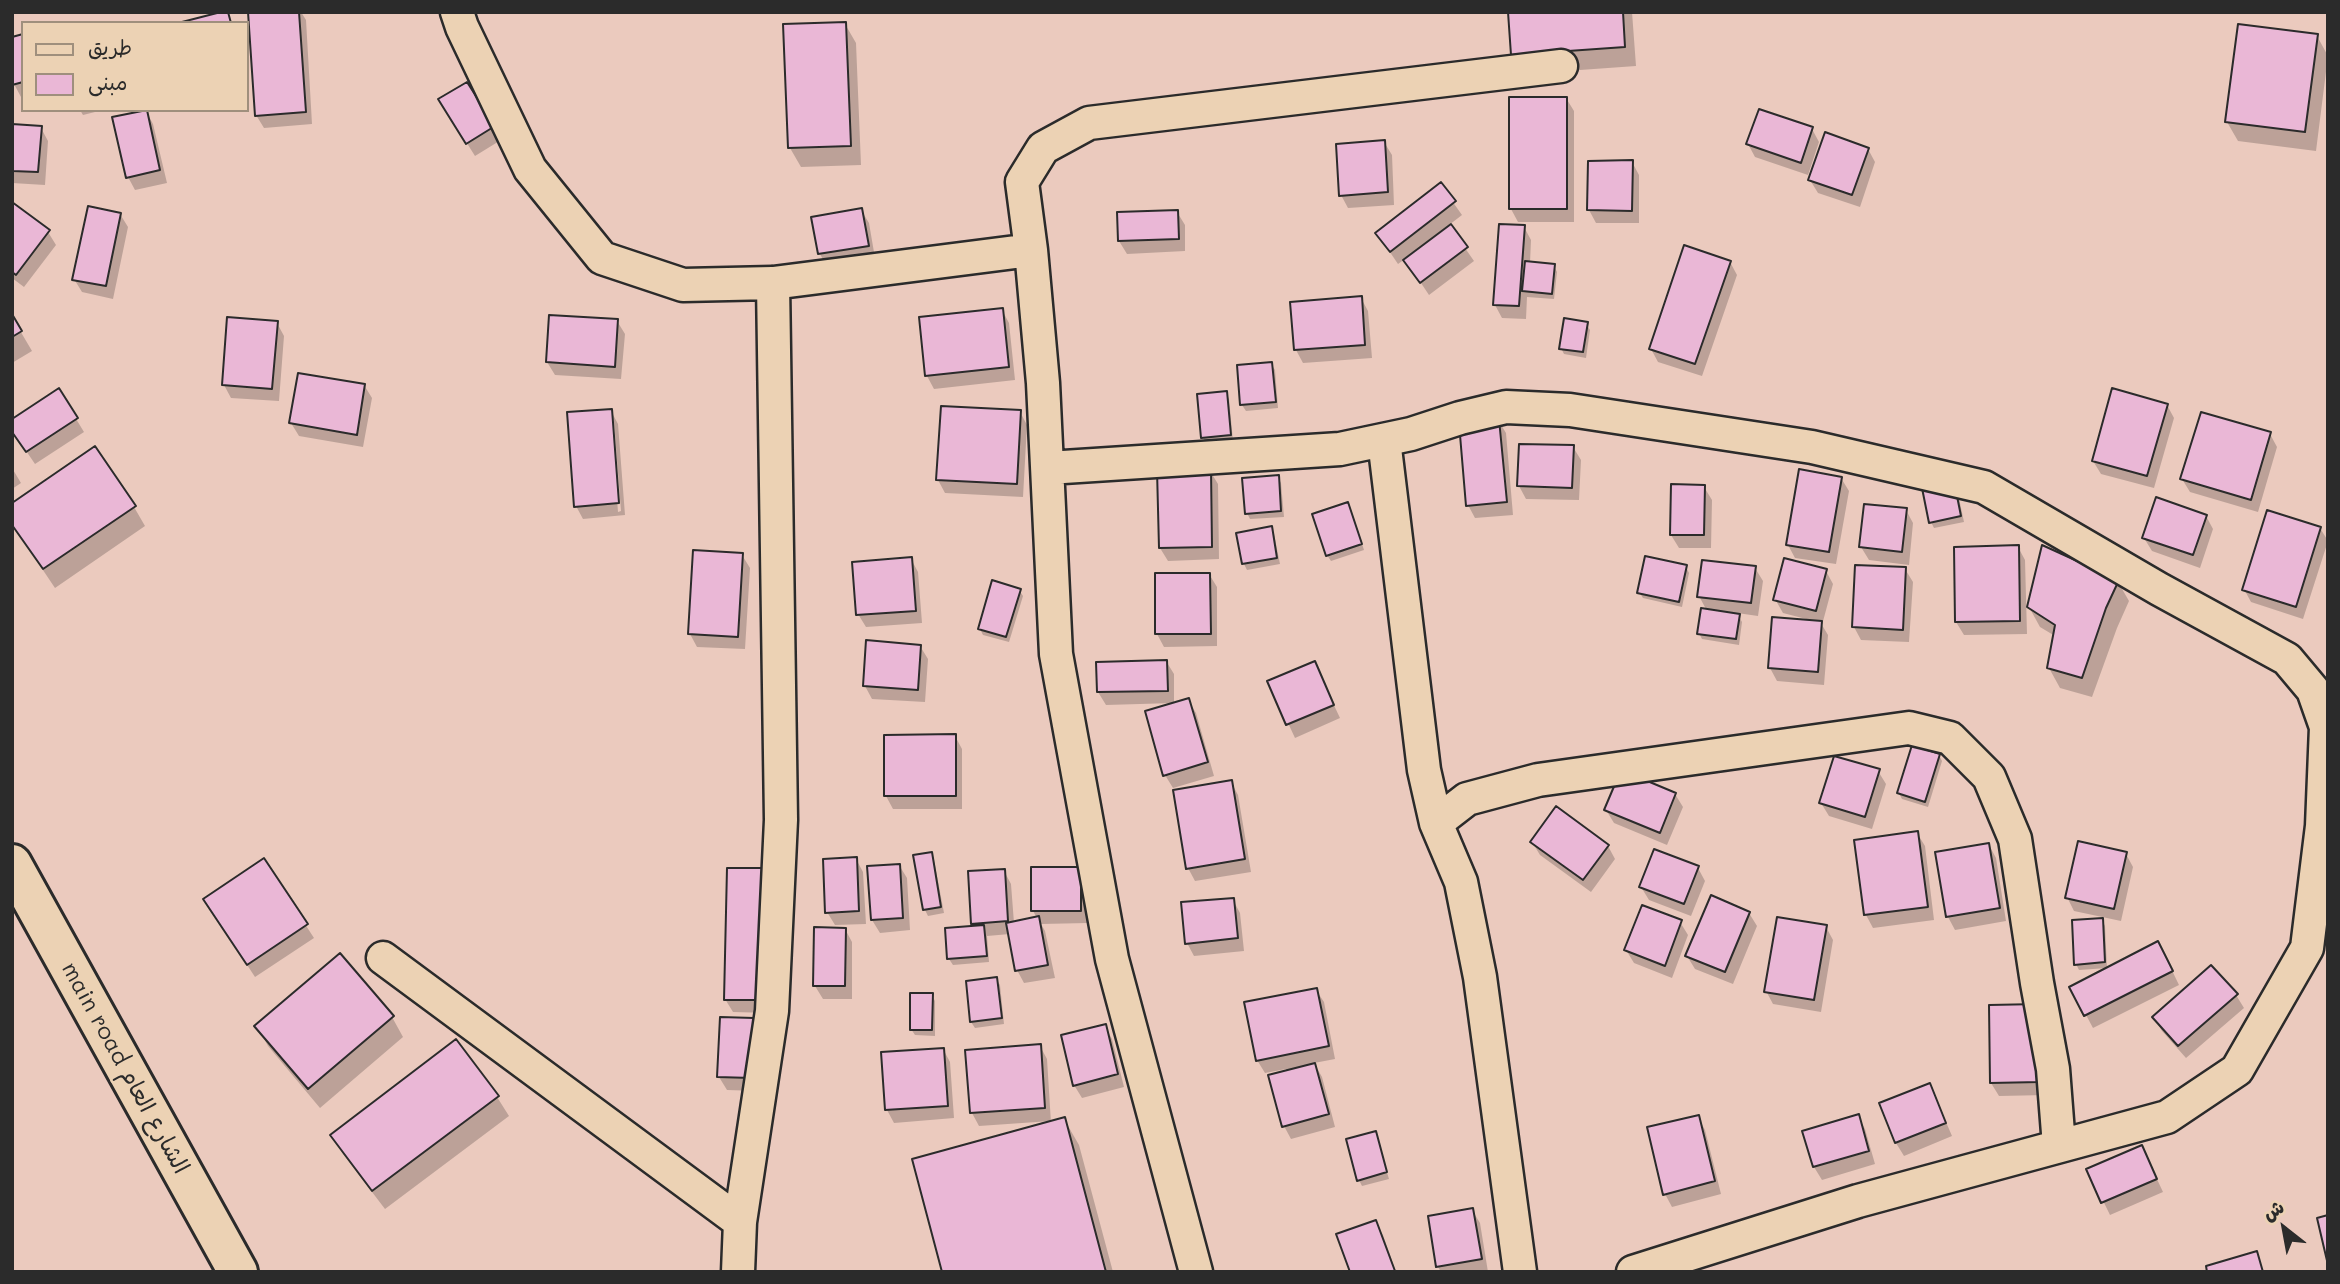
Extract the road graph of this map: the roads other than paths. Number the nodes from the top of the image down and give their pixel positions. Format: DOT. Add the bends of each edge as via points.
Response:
graph roads {
  1 [pos="457,12"];
  2 [pos="1561,66"];
  3 [pos="1031,250"];
  4 [pos="773,283"];
  5 [pos="1384,440"];
  6 [pos="1048,468"];
  7 [pos="1436,823"];
  8 [pos="12,864"];
  9 [pos="383,958"];
  10 [pos="2059,1146"];
  11 [pos="740,1222"];
  12 [pos="238,1272"];
  13 [pos="738,1272"];
  14 [pos="1196,1272"];
  15 [pos="1520,1272"];
  16 [pos="1633,1272"];
  1 -- 4 [label="street" via="530,169 602,258 683,285"];
  2 -- 3 [label="street" via="1089,122 1043,148 1022,182"];
  3 -- 4 [label="street"];
  3 -- 6 [label="street"];
  4 -- 11 [label="street" via="781,820 772,1011"];
  5 -- 6 [label="street" via="1340,449"];
  5 -- 7 [label="street" via="1424,770"];
  5 -- 10 [label="street" via="1506,407 1570,410 1812,447 1984,487 2287,659 2313,690 2326,727 2322,826 2308,948 2237,1070 2167,1117"];
  6 -- 14 [label="street" via="1056,654 1107,932"];
  7 -- 10 [label="street" via="1467,799 1538,780 1909,728 1950,738 1989,778 2015,839 2053,1069"];
  7 -- 15 [label="street" via="1461,883 1480,977"];
  8 -- 12 [label="main road, main road الشارع العام"];
  9 -- 11 [label="street"];
  10 -- 16 [label="street" via="1858,1201"];
  11 -- 13 [label="street"];
}
